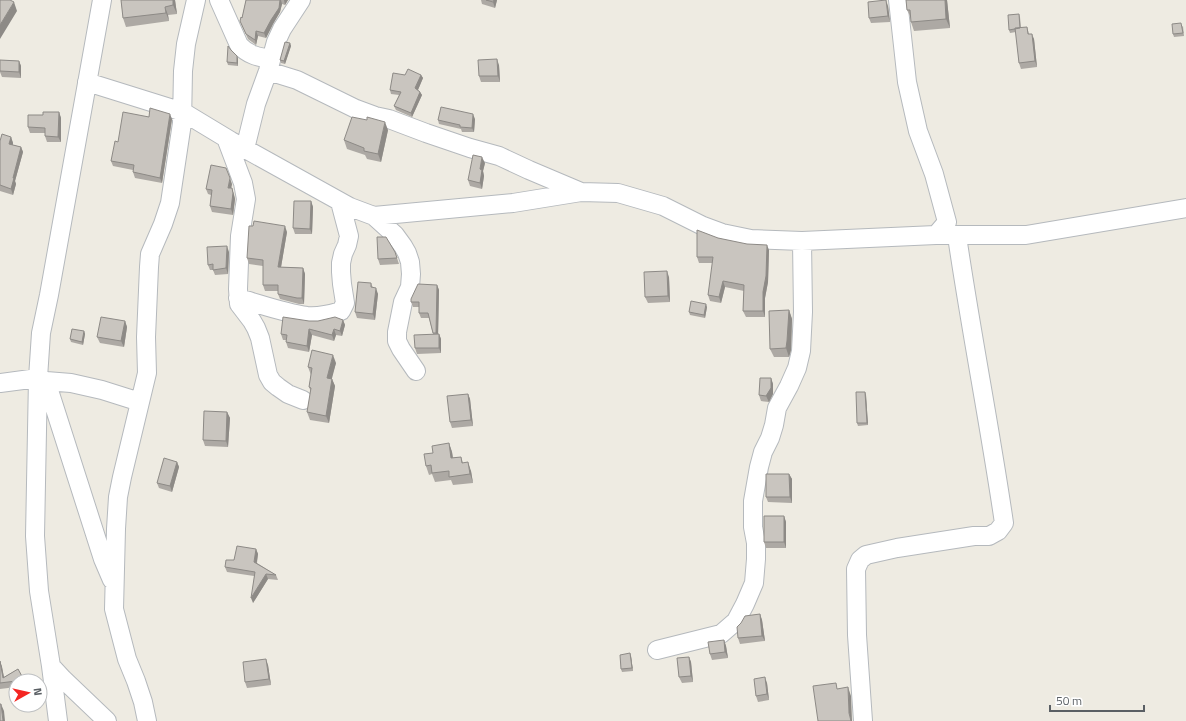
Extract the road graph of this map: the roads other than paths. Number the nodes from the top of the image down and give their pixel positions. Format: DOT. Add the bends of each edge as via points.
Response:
graph roads {
  1 [pos="102,0"];
  2 [pos="196,0"];
  3 [pos="219,0"];
  4 [pos="301,0"];
  5 [pos="898,0"];
  6 [pos="270,65"];
  7 [pos="87,82"];
  8 [pos="183,112"];
  9 [pos="226,138"];
  10 [pos="245,149"];
  11 [pos="581,192"];
  12 [pos="340,202"];
  13 [pos="1186,208"];
  14 [pos="374,216"];
  15 [pos="936,235"];
  16 [pos="957,236"];
  17 [pos="802,241"];
  18 [pos="238,298"];
  19 [pos="416,371"];
  20 [pos="42,380"];
  21 [pos="0,383"];
  22 [pos="303,400"];
  23 [pos="140,402"];
  24 [pos="114,587"];
  25 [pos="657,650"];
  26 [pos="51,666"];
  27 [pos="58,721"];
  28 [pos="107,721"];
  29 [pos="147,721"];
  30 [pos="863,721"];
  1 -- 7 [label="street"];
  2 -- 8 [label="street" via="186,44"];
  3 -- 6 [label="street" via="239,45 244,51"];
  4 -- 6 [label="street" via="282,29"];
  5 -- 15 [label="street" via="907,82 918,131 934,174 947,222"];
  6 -- 10 [label="street" via="256,104"];
  6 -- 11 [label="street" via="356,109 499,156"];
  7 -- 8 [label="street"];
  7 -- 20 [label="street" via="41,333"];
  8 -- 9 [label="street"];
  8 -- 23 [label="street" via="170,203 164,224 150,254 146,337 148,373"];
  9 -- 10 [label="street"];
  9 -- 18 [label="street" via="243,183 246,199 240,236"];
  10 -- 12 [label="street"];
  11 -- 14 [label="street" via="513,203"];
  11 -- 17 [label="street" via="618,193 663,206 722,233 751,239"];
  12 -- 14 [label="street"];
  12 -- 18 [label="street" via="349,236 340,272 345,303 341,312 308,316"];
  13 -- 16 [label="street" via="1026,235"];
  14 -- 19 [label="street" via="395,235 408,253 410,287 403,302 397,341"];
  15 -- 16 [label="street"];
  15 -- 17 [label="street"];
  16 -- 30 [label="street" via="1004,523 998,531 989,536 897,548 866,555 860,560 856,569 857,628"];
  17 -- 25 [label="street" via="801,351 790,386 777,408 774,425 759,467 754,501 754,583 736,621 721,634"];
  18 -- 22 [label="street" via="256,328 272,382 288,394"];
  20 -- 21 [label="street"];
  20 -- 23 [label="street" via="86,386"];
  20 -- 24 [label="street"];
  20 -- 26 [label="street" via="35,536"];
  23 -- 24 [label="street" via="118,497"];
  24 -- 29 [label="street" via="114,609 118,630"];
  26 -- 27 [label="street"];
  26 -- 28 [label="street"];
}
